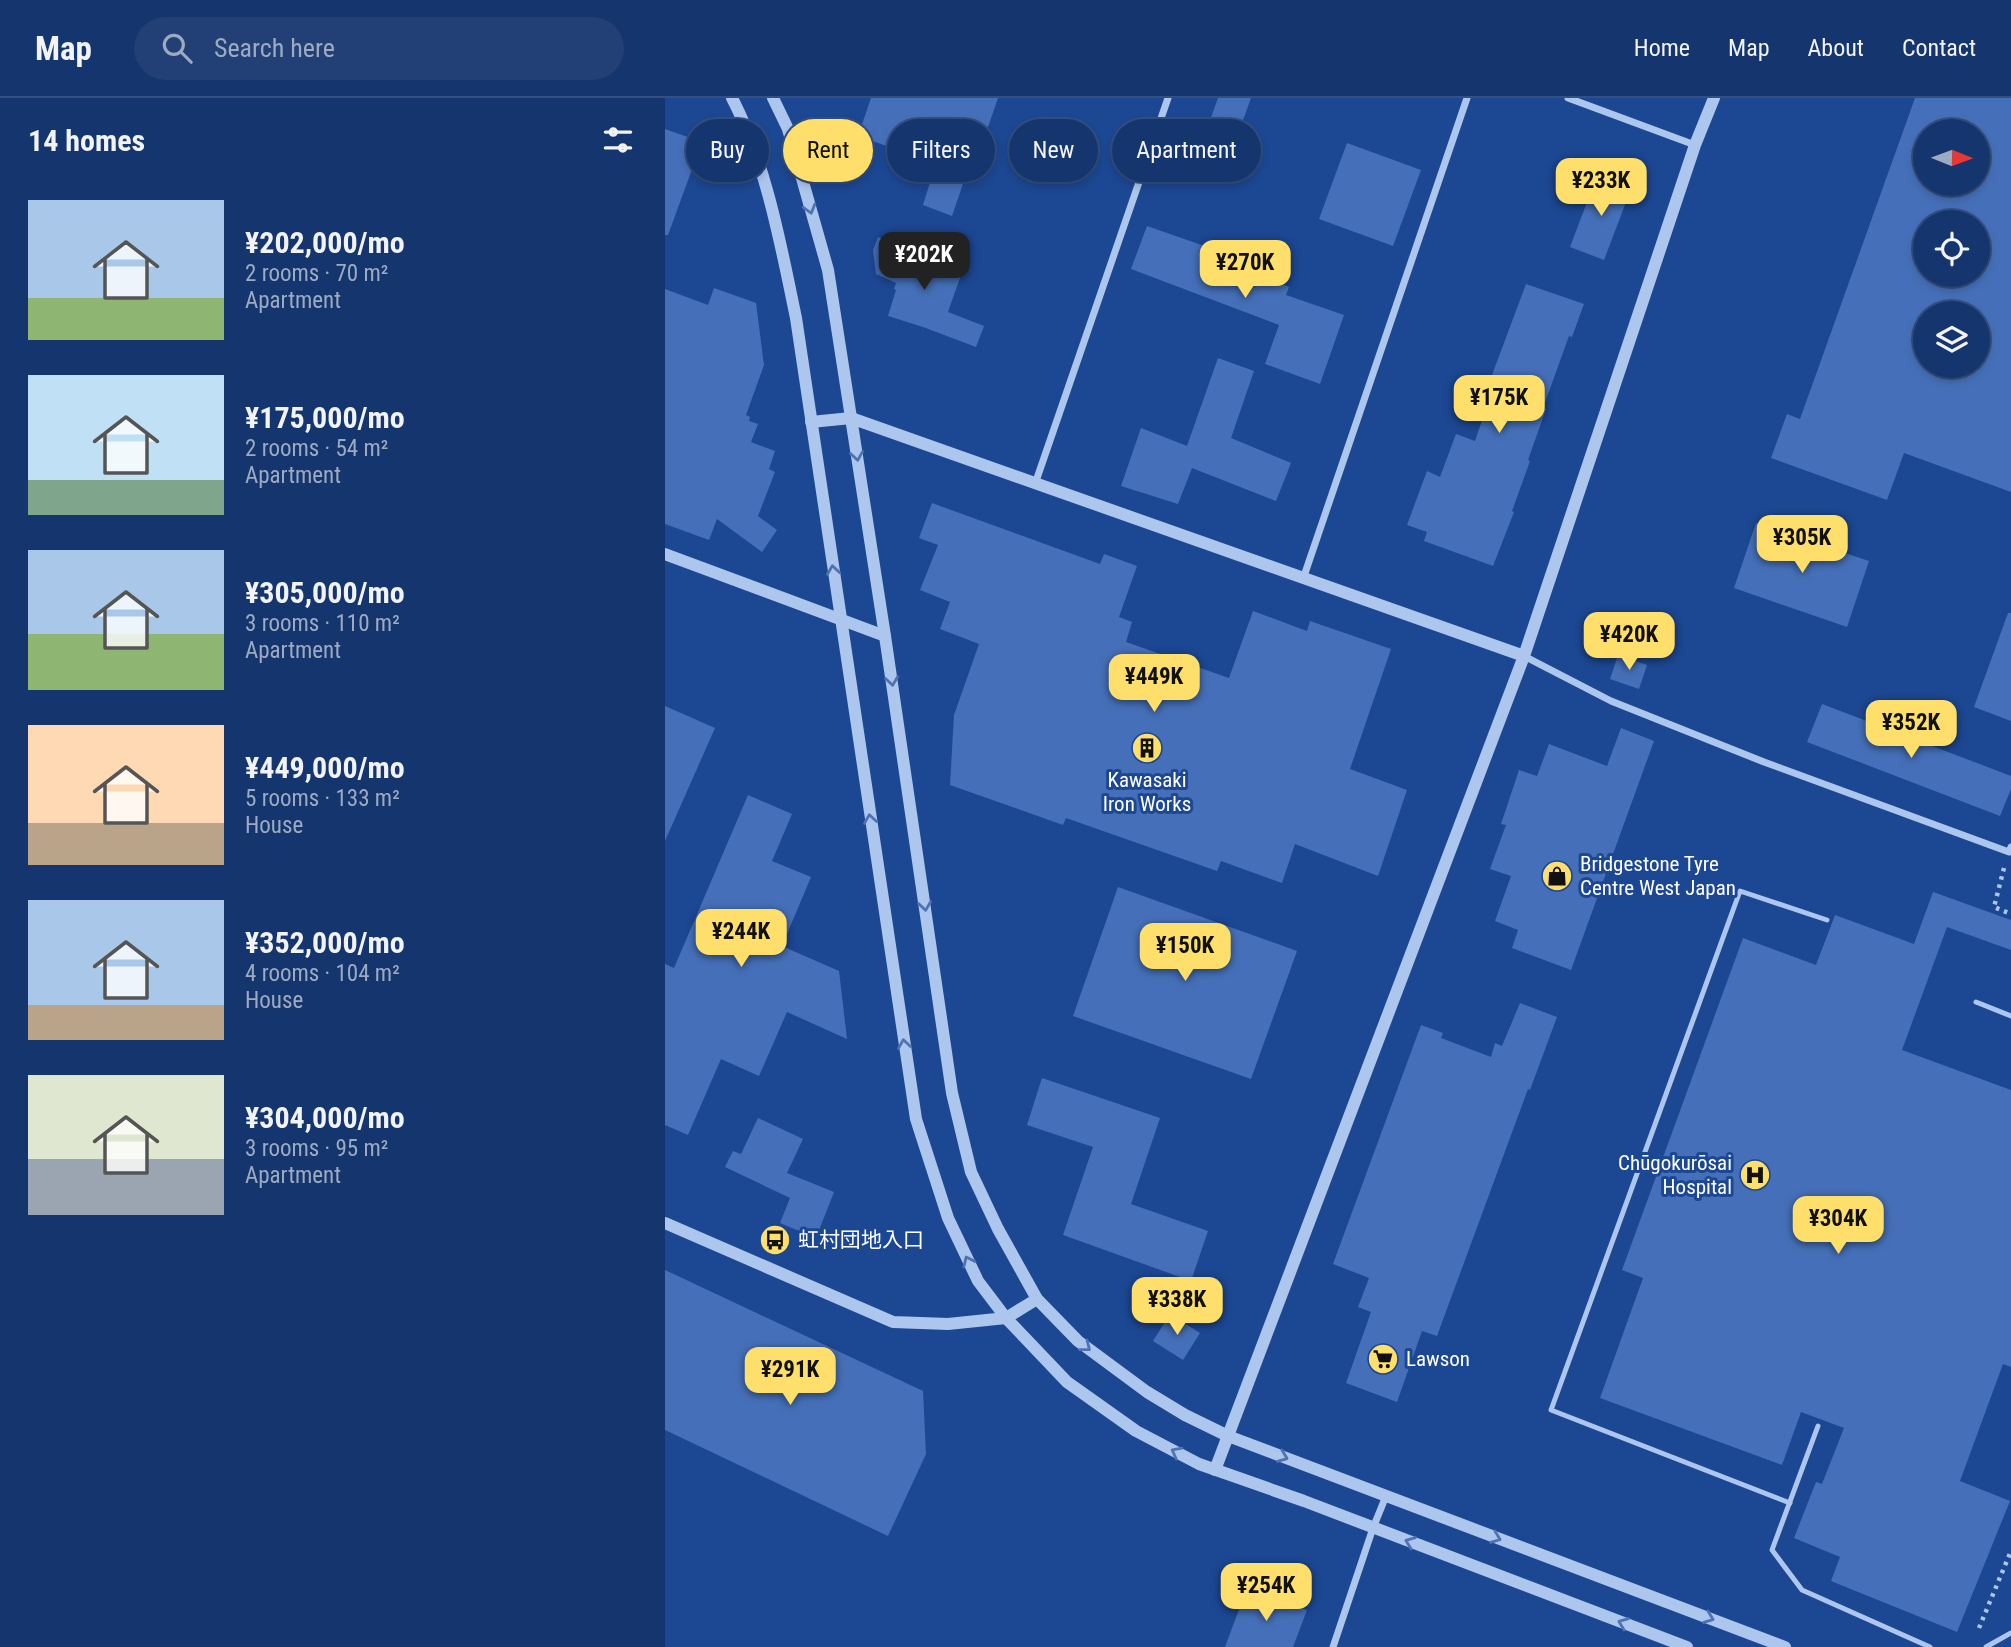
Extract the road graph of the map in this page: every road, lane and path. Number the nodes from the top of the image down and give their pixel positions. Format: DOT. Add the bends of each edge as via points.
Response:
graph roads {
  1 [pos="732,98"];
  2 [pos="773,98"];
  3 [pos="1168,98"];
  4 [pos="1467,98"];
  5 [pos="1568,98"];
  6 [pos="1714,98"];
  7 [pos="1695,145"];
  8 [pos="851,418"];
  9 [pos="811,422"];
  10 [pos="1035,484"];
  11 [pos="665,554"];
  12 [pos="1303,579"];
  13 [pos="840,618"];
  14 [pos="885,636"];
  15 [pos="1524,656"];
  16 [pos="2010,849"];
  17 [pos="2011,914"];
  18 [pos="1827,920"];
  19 [pos="1976,1002"];
  20 [pos="2011,1016"];
  21 [pos="665,1223"];
  22 [pos="1037,1299"];
  23 [pos="1006,1318"];
  24 [pos="1818,1426"];
  25 [pos="1228,1436"];
  26 [pos="1215,1470"];
  27 [pos="1386,1496"];
  28 [pos="1790,1503"];
  29 [pos="1373,1528"];
  30 [pos="2011,1551"];
  31 [pos="1979,1628"];
  32 [pos="2011,1633"];
  33 [pos="1333,1647"];
  34 [pos="1687,1647"];
  35 [pos="1785,1647"];
  36 [pos="1930,1647"];
  37 [pos="1986,1647"];
  1 -- 9 [label="street" via="744,121 775,219"];
  2 -- 8 [label="street, one-way" via="788,129 828,270"];
  3 -- 10 [label="street"];
  4 -- 12 [label="street"];
  5 -- 7 [label="street"];
  6 -- 7 [label="street"];
  7 -- 15 [label="street"];
  8 -- 9 [label="street"];
  8 -- 10 [label="street"];
  8 -- 14 [label="street, one-way"];
  13 -- 9 [label="street, one-way"];
  10 -- 12 [label="street"];
  11 -- 13 [label="street"];
  12 -- 15 [label="street"];
  13 -- 14 [label="street"];
  23 -- 13 [label="street, one-way" via="978,1281 948,1218 916,1119"];
  14 -- 22 [label="street, one-way" via="952,1093 971,1172"];
  15 -- 16 [label="street" via="1611,701 1765,762"];
  15 -- 25 [label="street"];
  16 -- 17 [label="path" via="1994,907"];
  18 -- 28 [label="lane" via="1740,891 1552,1410"];
  19 -- 20 [label="lane"];
  21 -- 23 [label="street" via="893,1322 948,1324"];
  22 -- 23 [label="street"];
  22 -- 25 [label="street, one-way" via="1078,1341 1147,1392"];
  26 -- 23 [label="street, one-way" via="1136,1431 1067,1382"];
  24 -- 28 [label="lane"];
  25 -- 26 [label="street"];
  25 -- 27 [label="street, one-way"];
  26 -- 29 [label="street"];
  27 -- 29 [label="street"];
  27 -- 35 [label="street, one-way"];
  28 -- 36 [label="lane" via="1772,1550 1802,1590"];
  29 -- 33 [label="street"];
  34 -- 29 [label="street, one-way"];
  30 -- 31 [label="path"];
  32 -- 37 [label="lane"];
}
